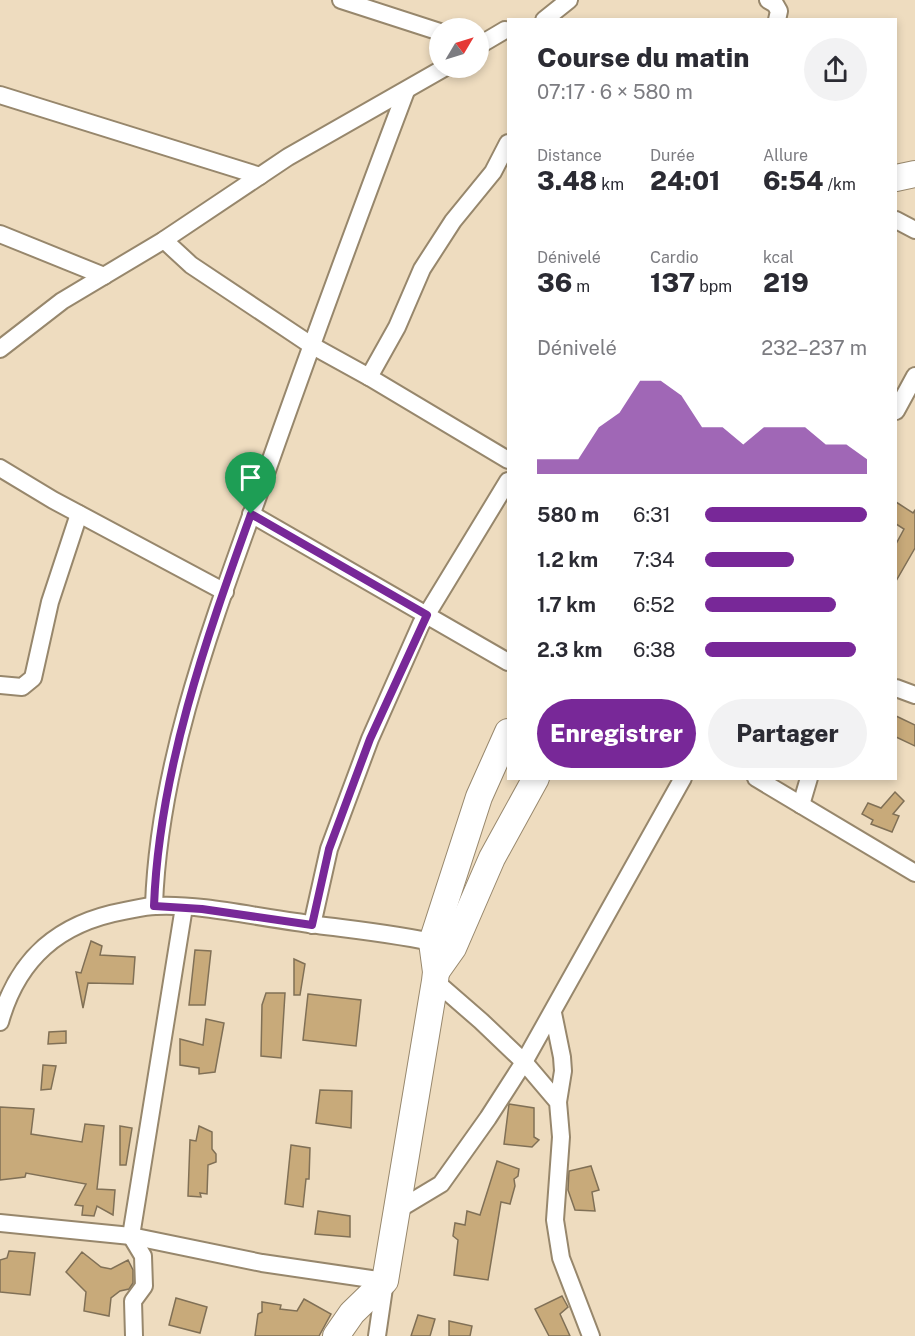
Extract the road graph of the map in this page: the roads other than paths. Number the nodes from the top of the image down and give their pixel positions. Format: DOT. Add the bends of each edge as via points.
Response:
graph roads {
  1 [pos="341,0"];
  2 [pos="569,0"];
  3 [pos="768,0"];
  4 [pos="546,18"];
  5 [pos="777,18"];
  6 [pos="429,28"];
  7 [pos="507,30"];
  8 [pos="489,32"];
  9 [pos="489,40"];
  10 [pos="429,77"];
  11 [pos="406,91"];
  12 [pos="0,95"];
  13 [pos="507,145"];
  14 [pos="915,174"];
  15 [pos="260,176"];
  16 [pos="897,178"];
  17 [pos="897,221"];
  18 [pos="915,230"];
  19 [pos="0,234"];
  20 [pos="164,240"];
  21 [pos="104,276"];
  22 [pos="311,345"];
  23 [pos="0,349"];
  24 [pos="915,376"];
  25 [pos="369,377"];
  26 [pos="897,409"];
  27 [pos="507,459"];
  28 [pos="0,468"];
  29 [pos="507,483"];
  30 [pos="79,514"];
  31 [pos="251,514"];
  32 [pos="225,592"];
  33 [pos="427,615"];
  34 [pos="507,661"];
  35 [pos="0,685"];
  36 [pos="897,688"];
  37 [pos="915,695"];
  38 [pos="507,734"];
  39 [pos="535,780"];
  40 [pos="682,780"];
  41 [pos="759,780"];
  42 [pos="808,780"];
  43 [pos="801,805"];
  44 [pos="915,873"];
  45 [pos="154,906"];
  46 [pos="183,908"];
  47 [pos="312,925"];
  48 [pos="443,945"];
  49 [pos="435,977"];
  50 [pos="553,1013"];
  51 [pos="0,1022"];
  52 [pos="525,1062"];
  53 [pos="558,1102"];
  54 [pos="396,1211"];
  55 [pos="0,1223"];
  56 [pos="131,1236"];
  57 [pos="386,1281"];
  58 [pos="134,1336"];
  59 [pos="336,1336"];
  60 [pos="377,1336"];
  61 [pos="591,1336"];
  1 -- 6 [label="street"];
  2 -- 4 [label="street"];
  3 -- 5 [label="street" via="779,11"];
  7 -- 8 [label="street"];
  7 -- 9 [label="street"];
  10 -- 11 [label="street"];
  11 -- 15 [label="street"];
  11 -- 22 [label="street"];
  12 -- 15 [label="street"];
  13 -- 25 [label="street" via="494,172 453,221 422,269 397,327"];
  14 -- 16 [label="highway"];
  15 -- 20 [label="street"];
  17 -- 18 [label="street"];
  19 -- 21 [label="street"];
  20 -- 21 [label="street"];
  20 -- 22 [label="street" via="191,265"];
  21 -- 23 [label="street" via="62,300"];
  22 -- 25 [label="street"];
  22 -- 31 [label="street"];
  24 -- 26 [label="street"];
  25 -- 27 [label="street"];
  28 -- 30 [label="street"];
  29 -- 33 [label="street"];
  30 -- 32 [label="street"];
  30 -- 35 [label="street" via="50,602 33,678 22,687"];
  31 -- 32 [label="street"];
  31 -- 33 [label="street"];
  32 -- 45 [label="street" via="195,683 168,787"];
  33 -- 34 [label="street"];
  33 -- 47 [label="street" via="370,739 333,838"];
  36 -- 37 [label="street"];
  38 -- 48 [label="highway" via="479,797"];
  39 -- 48 [label="highway"];
  40 -- 50 [label="street"];
  41 -- 43 [label="street"];
  42 -- 43 [label="street"];
  43 -- 44 [label="street"];
  45 -- 46 [label="street"];
  45 -- 51 [label="street" via="114,913 75,926 57,937 37,953 19,976"];
  46 -- 47 [label="street"];
  46 -- 56 [label="street"];
  47 -- 48 [label="street"];
  48 -- 49 [label="highway"];
  49 -- 52 [label="street"];
  49 -- 54 [label="highway"];
  50 -- 52 [label="street"];
  50 -- 53 [label="street" via="563,1071"];
  52 -- 53 [label="street"];
  52 -- 54 [label="street" via="441,1184"];
  53 -- 61 [label="street" via="561,1137 555,1220 561,1258"];
  54 -- 57 [label="highway"];
  55 -- 56 [label="street"];
  56 -- 57 [label="street" via="262,1263"];
  56 -- 58 [label="street" via="143,1256 144,1276 144,1286 133,1301"];
  57 -- 59 [label="highway" via="352,1313"];
  57 -- 60 [label="street"];
}
